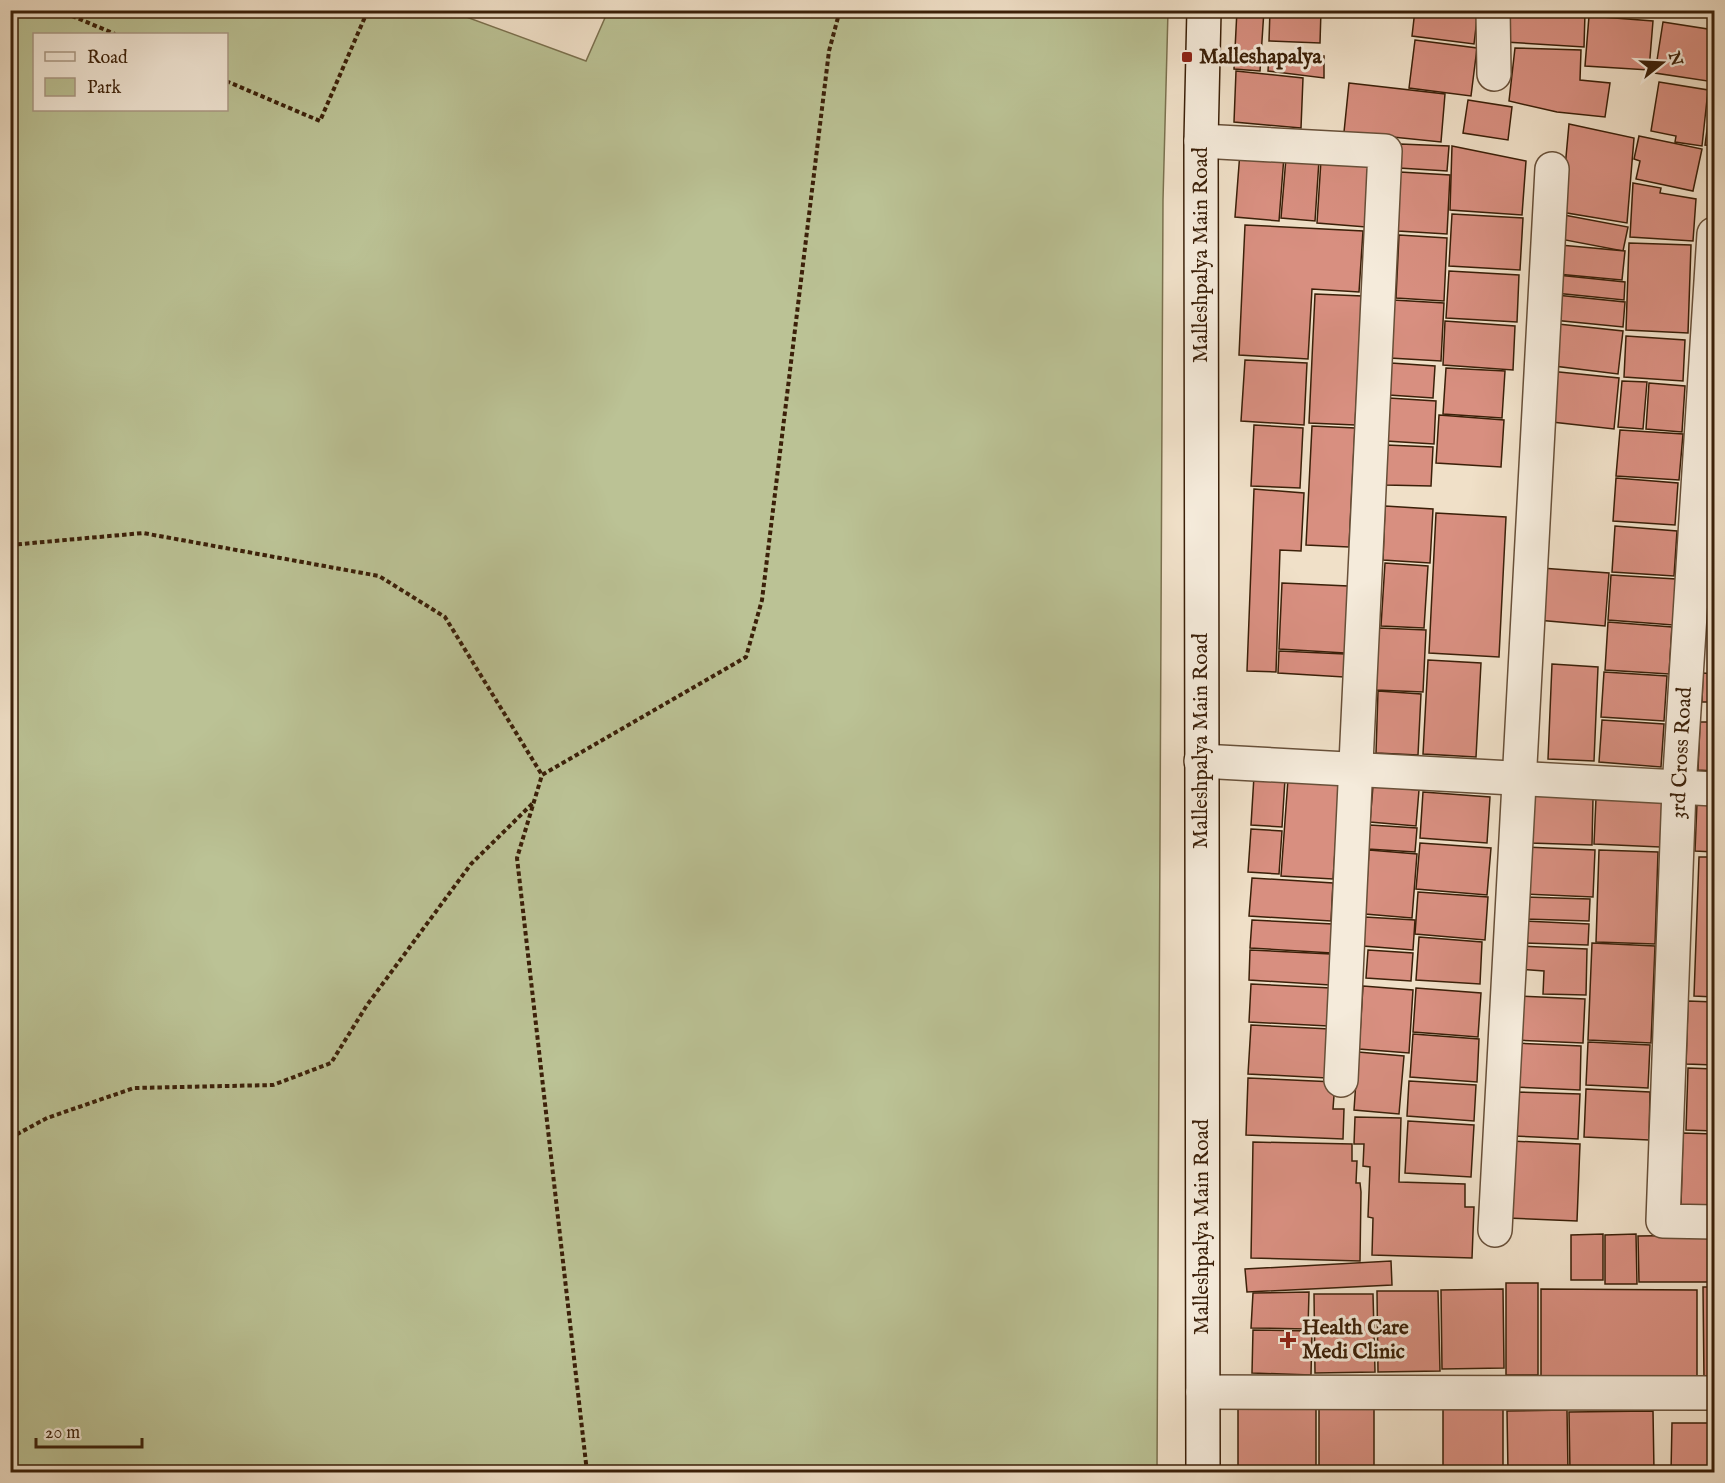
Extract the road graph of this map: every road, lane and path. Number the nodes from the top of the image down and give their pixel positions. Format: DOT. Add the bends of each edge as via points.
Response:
graph roads {
  1 [pos="58,10"];
  2 [pos="368,10"];
  3 [pos="840,10"];
  4 [pos="1204,10"];
  5 [pos="1493,10"];
  6 [pos="114,33"];
  7 [pos="1494,74"];
  8 [pos="228,82"];
  9 [pos="1201,141"];
  10 [pos="1552,169"];
  11 [pos="1714,234"];
  12 [pos="10,545"];
  13 [pos="1202,762"];
  14 [pos="1355,770"];
  15 [pos="542,775"];
  16 [pos="1518,779"];
  17 [pos="1679,789"];
  18 [pos="1714,789"];
  19 [pos="533,802"];
  20 [pos="1341,1080"];
  21 [pos="10,1138"];
  22 [pos="1714,1222"];
  23 [pos="1495,1230"];
  24 [pos="1203,1392"];
  25 [pos="1714,1394"];
  26 [pos="587,1473"];
  27 [pos="1203,1473"];
  1 -- 6 [label="path"];
  2 -- 8 [label="path" via="320,121"];
  3 -- 15 [label="path" via="829,51 762,600 746,657"];
  4 -- 9 [label="street, Malleshpalya Main Road"];
  5 -- 7 [label="street"];
  9 -- 13 [label="street, Malleshpalya Main Road"];
  9 -- 14 [label="street" via="1385,151"];
  10 -- 16 [label="street"];
  11 -- 17 [label="street, 3rd Cross Road"];
  12 -- 15 [label="path" via="143,533 379,576 445,617"];
  13 -- 14 [label="street"];
  13 -- 24 [label="street, Malleshpalya Main Road"];
  14 -- 16 [label="street"];
  14 -- 20 [label="street"];
  15 -- 19 [label="path"];
  16 -- 17 [label="street"];
  16 -- 23 [label="street"];
  17 -- 18 [label="street"];
  17 -- 22 [label="street, 3rd Cross Road" via="1663,1221"];
  19 -- 21 [label="path" via="471,864 367,1005 331,1063 273,1085 134,1088 47,1118"];
  19 -- 26 [label="path" via="517,858"];
  24 -- 25 [label="street"];
  24 -- 27 [label="street, Malleshpalya Main Road"];
}
